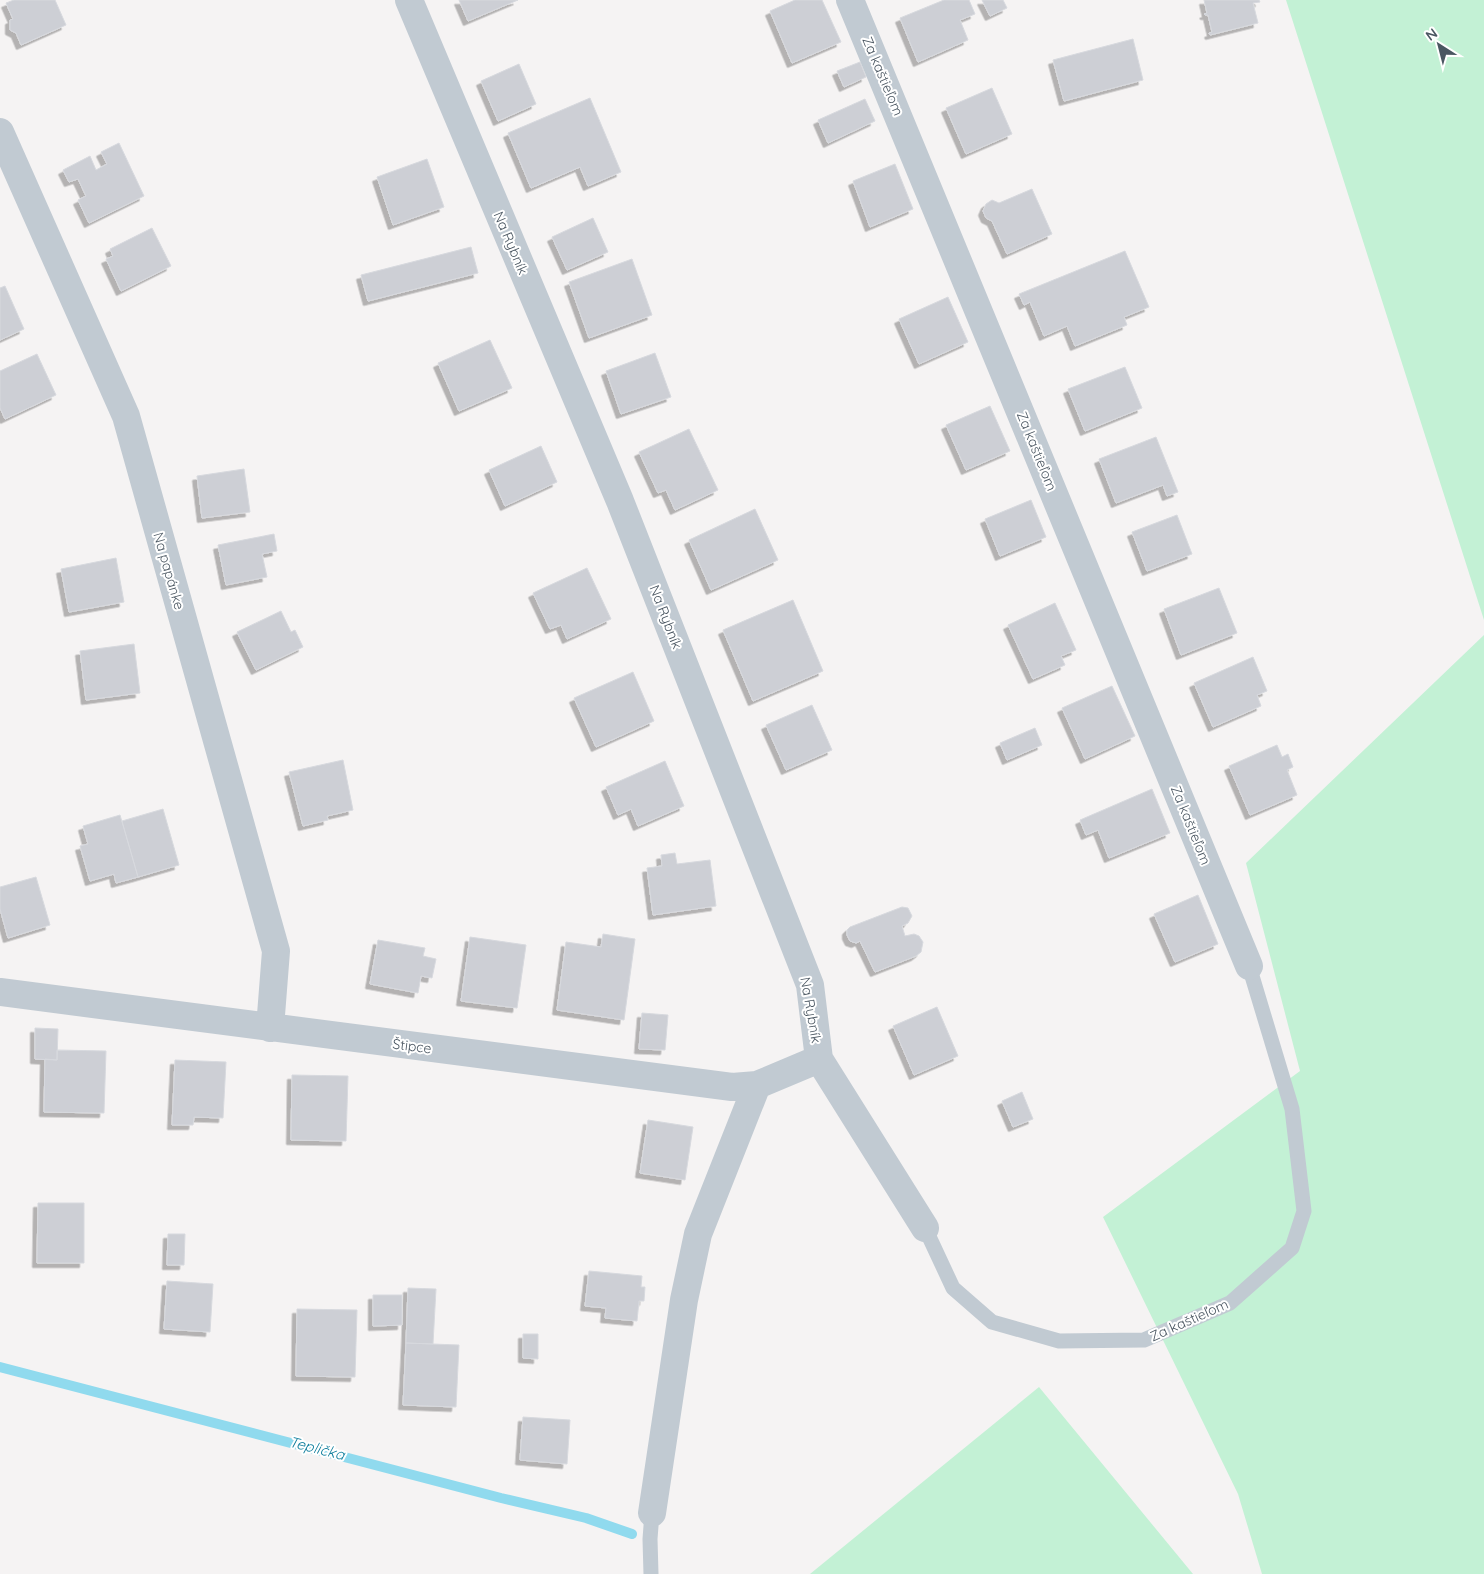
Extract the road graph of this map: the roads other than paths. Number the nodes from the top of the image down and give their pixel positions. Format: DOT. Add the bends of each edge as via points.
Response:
graph roads {
  1 [pos="409,0"];
  2 [pos="850,0"];
  3 [pos="0,132"];
  4 [pos="1249,966"];
  5 [pos="0,992"];
  6 [pos="270,1028"];
  7 [pos="819,1058"];
  8 [pos="757,1085"];
  9 [pos="925,1228"];
  10 [pos="652,1513"];
  11 [pos="651,1574"];
  1 -- 7 [label="street, Na Rybník" via="620,500 810,985"];
  2 -- 4 [label="street, Za kaštieľom"];
  3 -- 6 [label="street, Na papánke" via="126,416 276,951"];
  4 -- 9 [label="lane, Za kaštieľom" via="1292,1110 1304,1211 1292,1248 1230,1302 1144,1340 1059,1341 992,1322 953,1288"];
  5 -- 6 [label="street, Štipce"];
  6 -- 8 [label="street, Štipce" via="732,1087"];
  7 -- 8 [label="street, Štipce"];
  7 -- 9 [label="street, Na Rybník"];
  8 -- 10 [label="street" via="698,1234 684,1300"];
  10 -- 11 [label="lane"];
}
